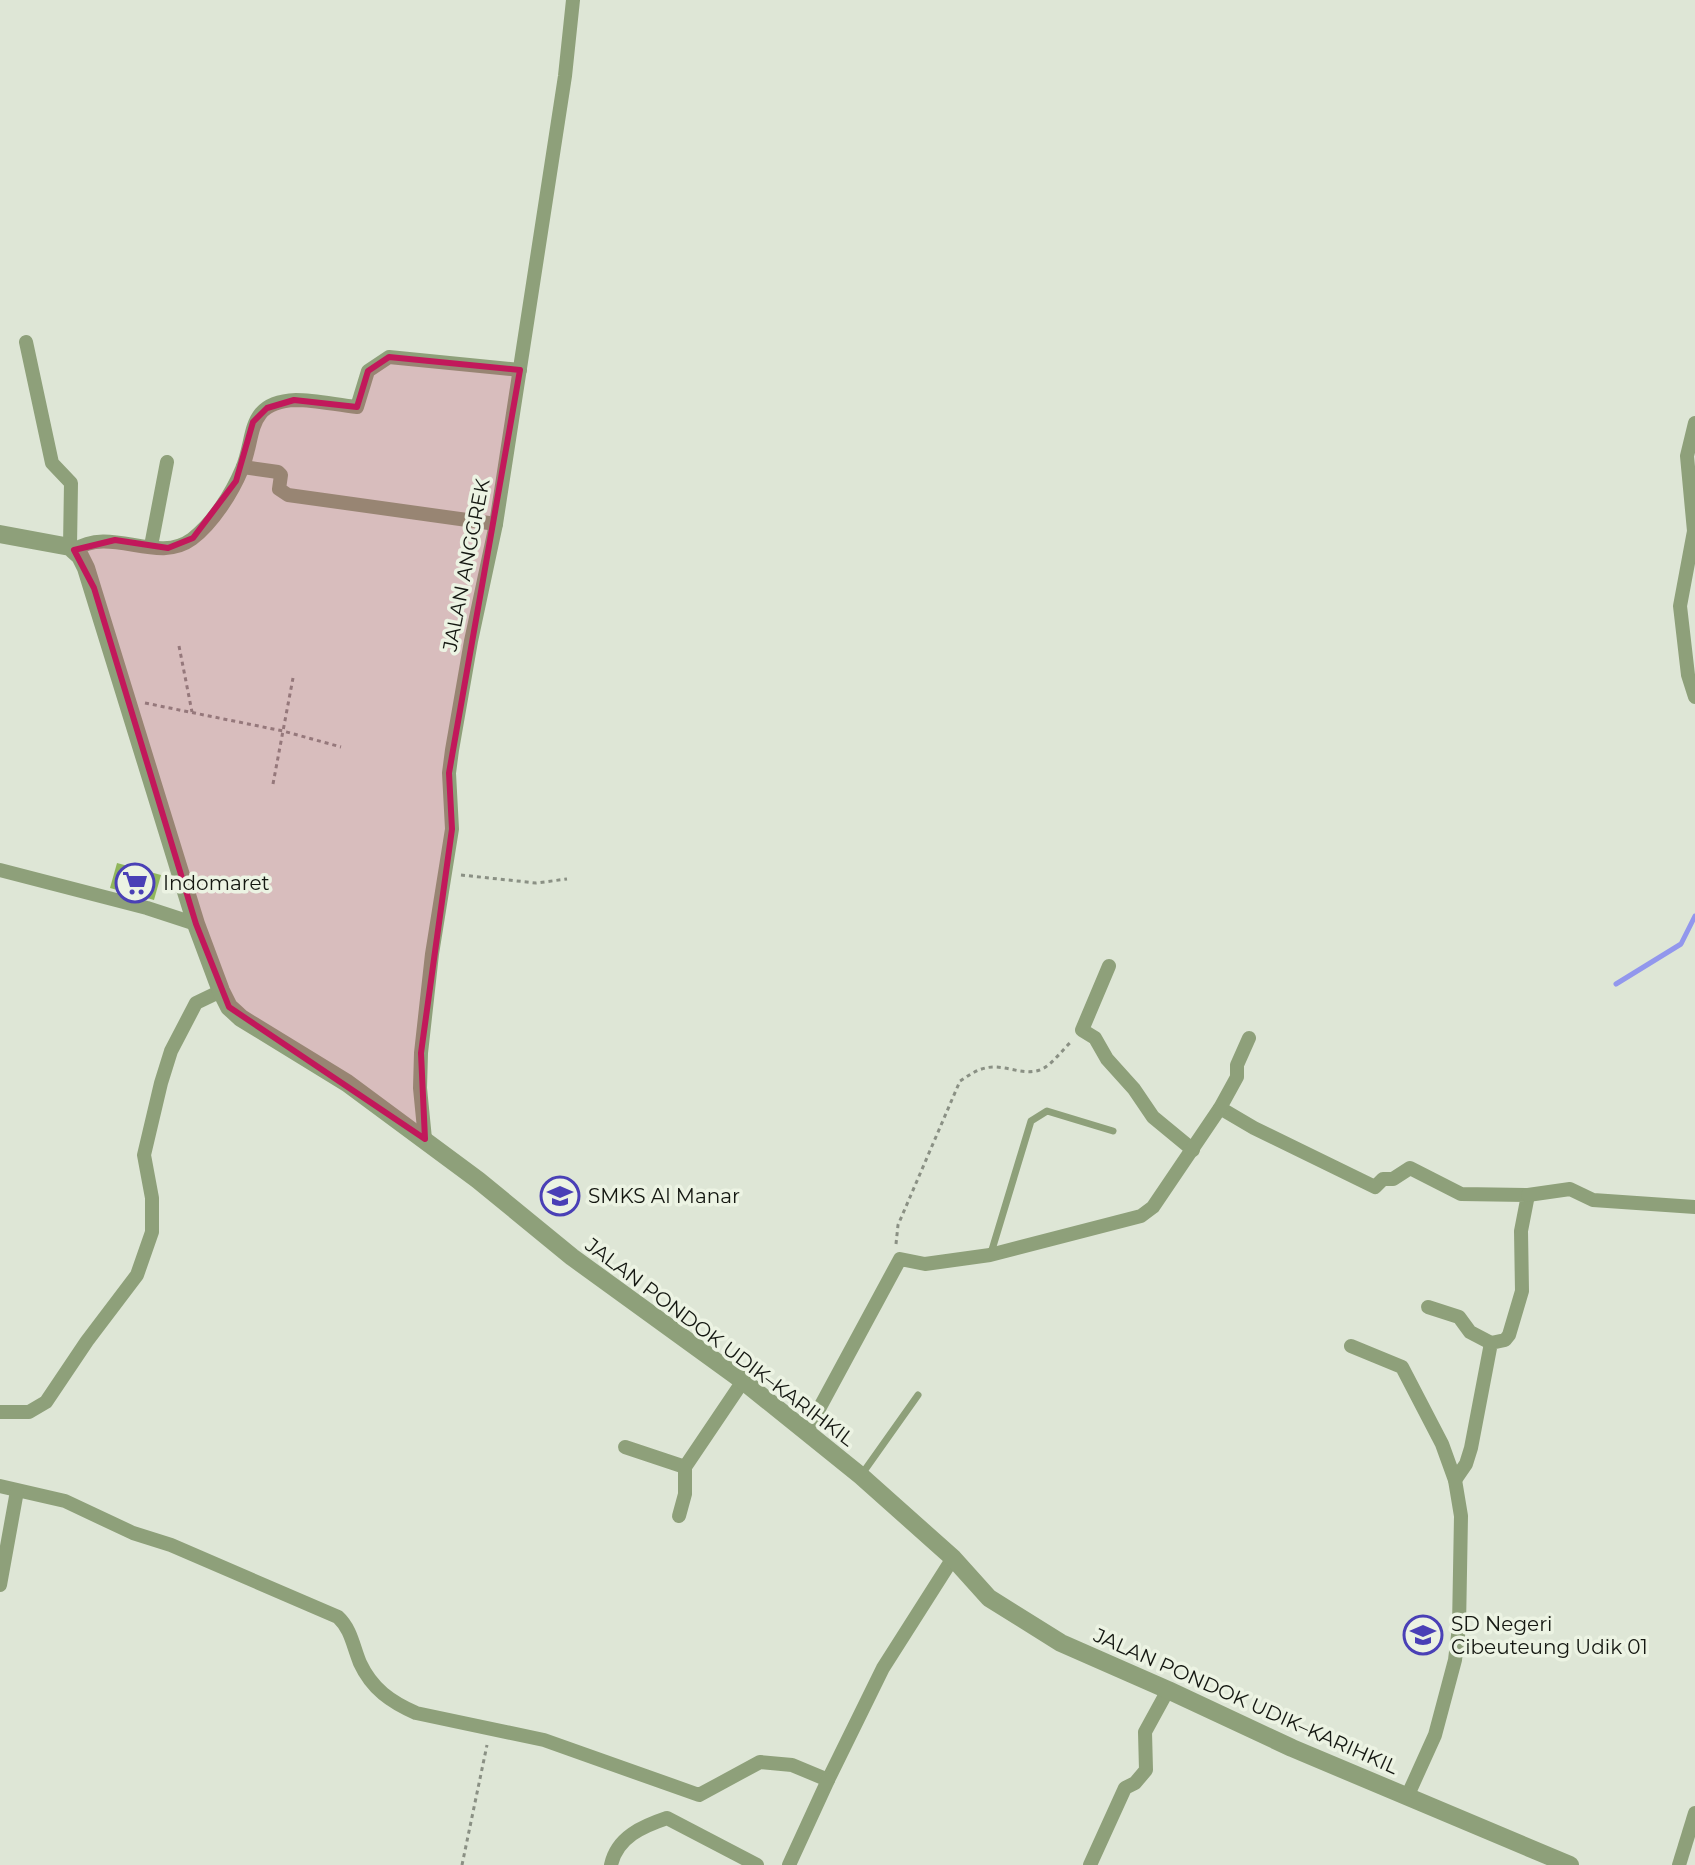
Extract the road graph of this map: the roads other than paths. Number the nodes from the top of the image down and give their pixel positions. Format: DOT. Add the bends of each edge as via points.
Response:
graph roads {
  1 [pos="573,0"];
  2 [pos="26,342"];
  3 [pos="520,370"];
  4 [pos="1695,423"];
  5 [pos="167,462"];
  6 [pos="243,467"];
  7 [pos="496,524"];
  8 [pos="0,534"];
  9 [pos="151,546"];
  10 [pos="72,548"];
  11 [pos="1695,697"];
  12 [pos="0,870"];
  13 [pos="196,924"];
  14 [pos="1109,966"];
  15 [pos="221,991"];
  16 [pos="1249,1038"];
  17 [pos="1220,1108"];
  18 [pos="1113,1131"];
  19 [pos="425,1139"];
  20 [pos="1193,1150"];
  21 [pos="1528,1195"];
  22 [pos="1695,1207"];
  23 [pos="990,1255"];
  24 [pos="1428,1307"];
  25 [pos="1491,1343"];
  26 [pos="1351,1346"];
  27 [pos="743,1381"];
  28 [pos="918,1395"];
  29 [pos="0,1412"];
  30 [pos="806,1433"];
  31 [pos="625,1447"];
  32 [pos="685,1467"];
  33 [pos="861,1476"];
  34 [pos="1455,1480"];
  35 [pos="0,1486"];
  36 [pos="17,1491"];
  37 [pos="679,1516"];
  38 [pos="953,1558"];
  39 [pos="0,1585"];
  40 [pos="1168,1690"];
  41 [pos="828,1780"];
  42 [pos="1407,1797"];
  43 [pos="1695,1813"];
  44 [pos="611,1865"];
  45 [pos="757,1865"];
  46 [pos="789,1865"];
  47 [pos="1090,1865"];
  48 [pos="1570,1865"];
  49 [pos="1679,1865"];
  1 -- 3 [label="street, JALAN ANGGREK"];
  2 -- 10 [label="street" via="52,463 71,483"];
  3 -- 6 [label="street" via="389,357 368,371 357,407 294,400 267,408 253,422"];
  3 -- 7 [label="street, JALAN ANGGREK"];
  4 -- 11 [label="street" via="1687,456 1694,531 1680,606"];
  5 -- 9 [label="street"];
  6 -- 7 [label="street" via="278,472 279,489 288,495"];
  6 -- 9 [label="street" via="193,538 168,548"];
  7 -- 19 [label="street, JALAN ANGGREK" via="449,773 452,829 421,1053"];
  8 -- 10 [label="street"];
  9 -- 10 [label="street" via="115,540"];
  10 -- 13 [label="street, JALAN PONDOK UDIK–KARIHKIL" via="94,588"];
  12 -- 13 [label="street"];
  13 -- 15 [label="street, JALAN PONDOK UDIK–KARIHKIL"];
  14 -- 20 [label="street" via="1082,1030 1095,1038 1153,1117"];
  15 -- 19 [label="street, JALAN PONDOK UDIK–KARIHKIL" via="241,1018"];
  15 -- 29 [label="street" via="196,1003 161,1083 144,1155 152,1232 137,1275 46,1402 29,1412"];
  16 -- 17 [label="street"];
  17 -- 20 [label="street"];
  17 -- 21 [label="street" via="1375,1187 1410,1168 1461,1194"];
  18 -- 23 [label="lane" via="1047,1111 1031,1121"];
  19 -- 27 [label="street, JALAN PONDOK UDIK–KARIHKIL" via="572,1257"];
  20 -- 23 [label="street" via="1141,1216"];
  21 -- 22 [label="street" via="1570,1189 1593,1200"];
  21 -- 25 [label="street" via="1521,1231 1522,1291 1509,1335"];
  23 -- 30 [label="street" via="925,1264 900,1259"];
  24 -- 25 [label="street" via="1459,1317 1470,1332"];
  25 -- 34 [label="street" via="1471,1448"];
  26 -- 34 [label="street" via="1402,1367"];
  27 -- 30 [label="street, JALAN PONDOK UDIK–KARIHKIL"];
  27 -- 32 [label="street"];
  28 -- 33 [label="lane"];
  30 -- 33 [label="street, JALAN PONDOK UDIK–KARIHKIL"];
  31 -- 32 [label="street"];
  32 -- 37 [label="street"];
  33 -- 38 [label="street, JALAN PONDOK UDIK–KARIHKIL"];
  34 -- 42 [label="street" via="1461,1516 1455,1660 1435,1735"];
  35 -- 36 [label="street"];
  36 -- 39 [label="street"];
  36 -- 41 [label="street" via="65,1501 325,1610 344,1623 374,1686 416,1713 544,1740 699,1795 760,1762 792,1765"];
  38 -- 40 [label="street, JALAN PONDOK UDIK–KARIHKIL" via="989,1598 1061,1643"];
  38 -- 41 [label="street" via="883,1668"];
  40 -- 42 [label="street, JALAN PONDOK UDIK–KARIHKIL"];
  40 -- 47 [label="street" via="1145,1732 1146,1770 1125,1788"];
  41 -- 46 [label="street"];
  42 -- 48 [label="street, JALAN PONDOK UDIK–KARIHKIL"];
  43 -- 49 [label="street"];
  44 -- 45 [label="street" via="625,1840 641,1826 667,1818"];
}
